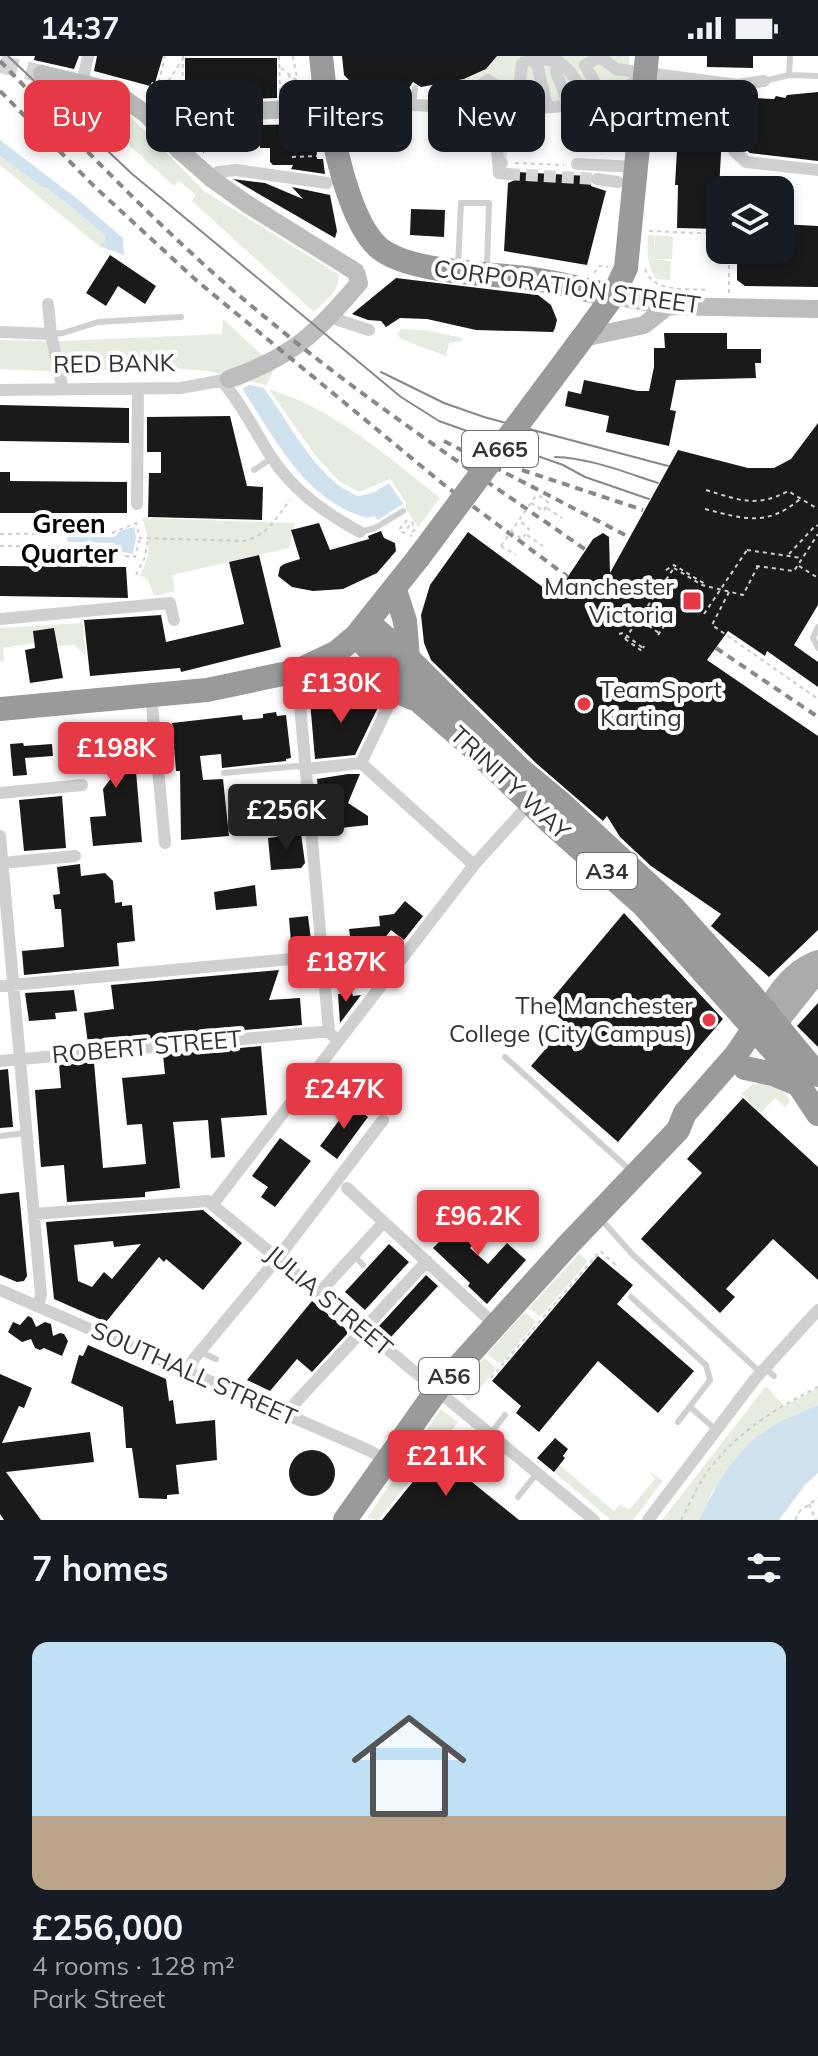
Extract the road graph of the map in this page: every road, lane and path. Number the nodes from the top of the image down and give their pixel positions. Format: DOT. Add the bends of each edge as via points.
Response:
graph roads {
  1 [pos="88,56"];
  2 [pos="165,56"];
  3 [pos="279,56"];
  4 [pos="293,56"];
  5 [pos="321,56"];
  6 [pos="599,56"];
  7 [pos="637,56"];
  8 [pos="183,58"];
  9 [pos="790,58"];
  10 [pos="536,60"];
  11 [pos="558,61"];
  12 [pos="279,66"];
  13 [pos="587,70"];
  14 [pos="644,70"];
  15 [pos="289,73"];
  16 [pos="42,74"];
  17 [pos="573,75"];
  18 [pos="789,75"];
  19 [pos="818,76"];
  20 [pos="297,79"];
  21 [pos="66,80"];
  22 [pos="83,80"];
  23 [pos="183,80"];
  24 [pos="279,80"];
  25 [pos="290,80"];
  26 [pos="324,80"];
  27 [pos="521,80"];
  28 [pos="542,80"];
  29 [pos="576,80"];
  30 [pos="593,80"];
  31 [pos="688,80"];
  32 [pos="560,81"];
  33 [pos="764,81"];
  34 [pos="758,83"];
  35 [pos="545,84"];
  36 [pos="415,88"];
  37 [pos="545,95"];
  38 [pos="130,104"];
  39 [pos="413,105"];
  40 [pos="561,105"];
  41 [pos="428,106"];
  42 [pos="547,106"];
  43 [pos="146,117"];
  44 [pos="181,152"];
  45 [pos="339,152"];
  46 [pos="501,152"];
  47 [pos="735,152"];
  48 [pos="326,155"];
  49 [pos="292,157"];
  50 [pos="577,164"];
  51 [pos="504,165"];
  52 [pos="818,170"];
  53 [pos="627,174"];
  54 [pos="212,179"];
  55 [pos="597,179"];
  56 [pos="327,183"];
  57 [pos="630,230"];
  58 [pos="706,233"];
  59 [pos="643,263"];
  60 [pos="729,264"];
  61 [pos="457,270"];
  62 [pos="487,274"];
  63 [pos="656,284"];
  64 [pos="654,289"];
  65 [pos="713,290"];
  66 [pos="613,296"];
  67 [pos="730,300"];
  68 [pos="48,304"];
  69 [pos="668,306"];
  70 [pos="753,309"];
  71 [pos="818,309"];
  72 [pos="332,315"];
  73 [pos="181,317"];
  74 [pos="369,330"];
  75 [pos="0,332"];
  76 [pos="51,334"];
  77 [pos="582,339"];
  78 [pos="226,380"];
  79 [pos="138,389"];
  80 [pos="0,390"];
  81 [pos="63,390"];
  82 [pos="272,458"];
  83 [pos="254,470"];
  84 [pos="299,489"];
  85 [pos="706,490"];
  86 [pos="801,498"];
  87 [pos="531,503"];
  88 [pos="137,504"];
  89 [pos="546,507"];
  90 [pos="705,509"];
  91 [pos="818,509"];
  92 [pos="403,511"];
  93 [pos="562,518"];
  94 [pos="408,519"];
  95 [pos="519,520"];
  96 [pos="817,525"];
  97 [pos="511,531"];
  98 [pos="360,532"];
  99 [pos="0,534"];
  100 [pos="526,534"];
  101 [pos="818,534"];
  102 [pos="140,538"];
  103 [pos="148,538"];
  104 [pos="0,546"];
  105 [pos="543,546"];
  106 [pos="416,547"];
  107 [pos="516,555"];
  108 [pos="788,555"];
  109 [pos="803,558"];
  110 [pos="798,566"];
  111 [pos="671,573"];
  112 [pos="136,575"];
  113 [pos="818,578"];
  114 [pos="709,587"];
  115 [pos="395,590"];
  116 [pos="729,592"];
  117 [pos="639,608"];
  118 [pos="645,610"];
  119 [pos="704,614"];
  120 [pos="640,618"];
  121 [pos="0,619"];
  122 [pos="174,620"];
  123 [pos="818,627"];
  124 [pos="363,630"];
  125 [pos="626,638"];
  126 [pos="818,648"];
  127 [pos="408,658"];
  128 [pos="305,667"];
  129 [pos="396,690"];
  130 [pos="151,695"];
  131 [pos="818,699"];
  132 [pos="421,703"];
  133 [pos="0,709"];
  134 [pos="361,763"];
  135 [pos="307,769"];
  136 [pos="224,773"];
  137 [pos="82,785"];
  138 [pos="539,789"];
  139 [pos="0,793"];
  140 [pos="0,836"];
  141 [pos="165,843"];
  142 [pos="75,856"];
  143 [pos="2,863"];
  144 [pos="474,865"];
  145 [pos="324,956"];
  146 [pos="816,973"];
  147 [pos="6,985"];
  148 [pos="765,1026"];
  149 [pos="334,1036"];
  150 [pos="505,1057"];
  151 [pos="20,1059"];
  152 [pos="0,1061"];
  153 [pos="745,1068"];
  154 [pos="807,1080"];
  155 [pos="818,1114"];
  156 [pos="383,1120"];
  157 [pos="678,1130"];
  158 [pos="26,1133"];
  159 [pos="0,1136"];
  160 [pos="636,1175"];
  161 [pos="347,1188"];
  162 [pos="213,1204"];
  163 [pos="34,1214"];
  164 [pos="597,1215"];
  165 [pos="384,1222"];
  166 [pos="277,1259"];
  167 [pos="427,1261"];
  168 [pos="617,1266"];
  169 [pos="0,1290"];
  170 [pos="319,1293"];
  171 [pos="631,1297"];
  172 [pos="38,1307"];
  173 [pos="818,1310"];
  174 [pos="494,1324"];
  175 [pos="363,1330"];
  176 [pos="200,1352"];
  177 [pos="216,1359"];
  178 [pos="188,1372"];
  179 [pos="767,1372"];
  180 [pos="491,1378"];
  181 [pos="818,1387"];
  182 [pos="437,1390"];
  183 [pos="690,1407"];
  184 [pos="285,1414"];
  185 [pos="505,1415"];
  186 [pos="678,1422"];
  187 [pos="715,1429"];
  188 [pos="490,1434"];
  189 [pos="396,1456"];
  190 [pos="425,1466"];
  191 [pos="537,1473"];
  192 [pos="518,1497"];
  193 [pos="818,1498"];
  194 [pos="809,1503"];
  195 [pos="345,1520"];
  196 [pos="594,1520"];
  197 [pos="648,1520"];
  198 [pos="681,1520"];
  199 [pos="795,1520"];
  200 [pos="816,1520"];
  1 -- 22 [label="street"];
  2 -- 8 [label="path" via="154,102"];
  3 -- 12 [label="path"];
  4 -- 20 [label="path"];
  5 -- 26 [label="highway"];
  6 -- 13 [label="street" via="585,65"];
  6 -- 14 [label="street" via="616,69"];
  7 -- 14 [label="street"];
  8 -- 23 [label="path"];
  9 -- 18 [label="lane"];
  10 -- 11 [label="street"];
  10 -- 27 [label="street" via="522,64"];
  10 -- 28 [label="street"];
  11 -- 17 [label="street"];
  11 -- 32 [label="street"];
  12 -- 15 [label="path"];
  12 -- 24 [label="path"];
  13 -- 17 [label="street"];
  13 -- 30 [label="street"];
  14 -- 31 [label="street"];
  14 -- 53 [label="highway"];
  15 -- 20 [label="path"];
  15 -- 25 [label="path"];
  16 -- 21 [label="street"];
  17 -- 29 [label="street"];
  18 -- 19 [label="lane"];
  18 -- 33 [label="lane"];
  32 -- 35 [label="street"];
  33 -- 34 [label="street"];
  36 -- 39 [label="lane"];
  37 -- 42 [label="street"];
  38 -- 43 [label="street"];
  39 -- 41 [label="street"];
  40 -- 42 [label="street"];
  44 -- 54 [label="street"];
  45 -- 61 [label="highway, CORPORATION STREET" via="356,212 379,247 403,261"];
  46 -- 51 [label="street"];
  47 -- 52 [label="street" via="746,162"];
  48 -- 49 [label="path"];
  50 -- 51 [label="path"];
  50 -- 53 [label="street"];
  53 -- 55 [label="street"];
  53 -- 57 [label="highway"];
  54 -- 56 [label="street" via="218,172 236,170"];
  54 -- 72 [label="street" via="354,269 359,283"];
  57 -- 58 [label="path"];
  57 -- 66 [label="highway" via="626,268"];
  59 -- 63 [label="path"];
  60 -- 67 [label="path"];
  61 -- 62 [label="highway, CORPORATION STREET"];
  61 -- 62 [label="lane" via="461,203 489,203"];
  62 -- 66 [label="highway, CORPORATION STREET"];
  63 -- 64 [label="path"];
  63 -- 65 [label="path"];
  66 -- 69 [label="street, CORPORATION STREET"];
  66 -- 77 [label="highway"];
  67 -- 69 [label="street, CORPORATION STREET"];
  67 -- 70 [label="street, CORPORATION STREET"];
  67 -- 70 [label="path" via="749,297"];
  68 -- 76 [label="street"];
  69 -- 77 [label="street" via="644,325"];
  70 -- 71 [label="street, CORPORATION STREET"];
  72 -- 74 [label="street"];
  72 -- 78 [label="street" via="304,342"];
  73 -- 76 [label="lane" via="98,322"];
  75 -- 76 [label="street"];
  76 -- 81 [label="street"];
  77 -- 106 [label="highway, A665, bridge"];
  78 -- 79 [label="street, RED BANK"];
  78 -- 82 [label="street"];
  79 -- 81 [label="street, RED BANK"];
  79 -- 88 [label="street"];
  80 -- 81 [label="street, RED BANK"];
  82 -- 83 [label="lane"];
  82 -- 84 [label="street"];
  84 -- 98 [label="street" via="325,513"];
  84 -- 103 [label="path" via="257,538"];
  85 -- 86 [label="path" via="756,502 788,491"];
  86 -- 90 [label="path" via="772,517 743,519"];
  86 -- 91 [label="path"];
  87 -- 89 [label="path" via="544,511"];
  87 -- 89 [label="path, bridge" via="537,494 548,502"];
  87 -- 95 [label="path, bridge"];
  89 -- 93 [label="path"];
  92 -- 98 [label="lane"];
  94 -- 106 [label="path" via="399,530 404,533 412,522 415,529 410,535"];
  95 -- 97 [label="path, bridge"];
  95 -- 100 [label="path" via="529,529"];
  96 -- 108 [label="path"];
  97 -- 100 [label="path" via="522,539"];
  97 -- 107 [label="path, bridge" via="501,546"];
  99 -- 102 [label="path" via="112,533 136,523"];
  100 -- 105 [label="path"];
  101 -- 109 [label="path"];
  102 -- 103 [label="path"];
  102 -- 104 [label="path" via="135,557 112,547"];
  103 -- 112 [label="path"];
  106 -- 115 [label="highway, A665"];
  108 -- 109 [label="path"];
  108 -- 119 [label="path, bridge" via="747,550"];
  109 -- 110 [label="path"];
  110 -- 113 [label="path"];
  110 -- 116 [label="path" via="794,571 757,566 743,595"];
  111 -- 114 [label="path, bridge" via="674,568"];
  111 -- 114 [label="path" via="666,570 674,565"];
  111 -- 118 [label="path, bridge"];
  114 -- 116 [label="path"];
  115 -- 124 [label="highway, A665"];
  115 -- 127 [label="highway" via="405,621"];
  116 -- 131 [label="path" via="712,625"];
  117 -- 117 [label="path" via="637,618 659,634 667,621 645,606"];
  117 -- 118 [label="path"];
  118 -- 120 [label="path, bridge"];
  118 -- 120 [label="path" via="656,615 653,620 650,624"];
  120 -- 125 [label="path, bridge"];
  121 -- 122 [label="street" via="170,603"];
  123 -- 126 [label="lane" via="813,638"];
  124 -- 127 [label="highway, TRINITY WAY"];
  124 -- 128 [label="highway, A665" via="337,652"];
  124 -- 132 [label="highway, TRINITY WAY / A34"];
  125 -- 125 [label="path" via="619,634 644,647 642,651"];
  127 -- 138 [label="highway, TRINITY WAY / A34"];
  128 -- 129 [label="highway"];
  128 -- 130 [label="highway, A665" via="207,690"];
  128 -- 135 [label="street"];
  129 -- 132 [label="highway"];
  129 -- 134 [label="street"];
  130 -- 133 [label="highway, A665"];
  130 -- 141 [label="street"];
  132 -- 138 [label="highway, TRINITY WAY / A34" via="464,740"];
  134 -- 135 [label="street"];
  134 -- 144 [label="street"];
  135 -- 136 [label="lane"];
  135 -- 145 [label="street"];
  137 -- 139 [label="street"];
  138 -- 144 [label="street"];
  138 -- 148 [label="highway, TRINITY WAY / A34" via="596,862"];
  138 -- 148 [label="highway, TRINITY WAY / A34" via="665,900"];
  140 -- 143 [label="street"];
  142 -- 143 [label="street"];
  143 -- 147 [label="street"];
  144 -- 149 [label="street"];
  145 -- 147 [label="street"];
  145 -- 149 [label="street"];
  146 -- 148 [label="main road, A56" via="802,965 775,994"];
  147 -- 151 [label="street"];
  148 -- 153 [label="highway, A56"];
  148 -- 154 [label="highway, TRINITY WAY / A34" via="782,1060"];
  148 -- 157 [label="highway, A56" via="685,1113"];
  149 -- 151 [label="street, ROBERT STREET"];
  149 -- 162 [label="street"];
  150 -- 160 [label="lane"];
  151 -- 152 [label="street, ROBERT STREET"];
  151 -- 158 [label="street"];
  153 -- 154 [label="highway"];
  153 -- 157 [label="highway, A56" via="695,1125"];
  154 -- 155 [label="highway, TRINITY WAY / A34"];
  156 -- 166 [label="street"];
  157 -- 160 [label="highway, A56"];
  158 -- 159 [label="lane"];
  158 -- 163 [label="street"];
  160 -- 164 [label="highway, A56"];
  161 -- 165 [label="street"];
  162 -- 163 [label="street" via="202,1200"];
  162 -- 166 [label="street, JULIA STREET"];
  163 -- 172 [label="street"];
  164 -- 174 [label="highway, A56"];
  164 -- 179 [label="lane" via="633,1255"];
  165 -- 167 [label="street"];
  165 -- 170 [label="street" via="358,1260"];
  166 -- 170 [label="street, JULIA STREET"];
  166 -- 176 [label="street"];
  167 -- 174 [label="street"];
  167 -- 175 [label="street"];
  168 -- 180 [label="path" via="600,1251"];
  169 -- 172 [label="street, SOUTHALL STREET"];
  170 -- 175 [label="street, JULIA STREET"];
  171 -- 183 [label="lane" via="706,1365 710,1380"];
  172 -- 178 [label="street, SOUTHALL STREET"];
  173 -- 179 [label="street"];
  174 -- 182 [label="highway, A56"];
  175 -- 182 [label="street, JULIA STREET"];
  175 -- 184 [label="street"];
  176 -- 177 [label="lane"];
  176 -- 178 [label="street"];
  178 -- 184 [label="street, SOUTHALL STREET"];
  179 -- 187 [label="street"];
  181 -- 198 [label="path" via="764,1416 736,1439 704,1477"];
  182 -- 188 [label="street, JULIA STREET"];
  182 -- 189 [label="highway, A56"];
  183 -- 186 [label="lane"];
  183 -- 187 [label="lane"];
  184 -- 189 [label="street, SOUTHALL STREET"];
  185 -- 188 [label="lane"];
  187 -- 197 [label="street"];
  188 -- 191 [label="street, JULIA STREET"];
  189 -- 190 [label="path"];
  189 -- 195 [label="highway, A56"];
  191 -- 192 [label="lane"];
  191 -- 196 [label="street, JULIA STREET"];
  193 -- 194 [label="path"];
  194 -- 199 [label="path"];
  194 -- 200 [label="path"];
}
